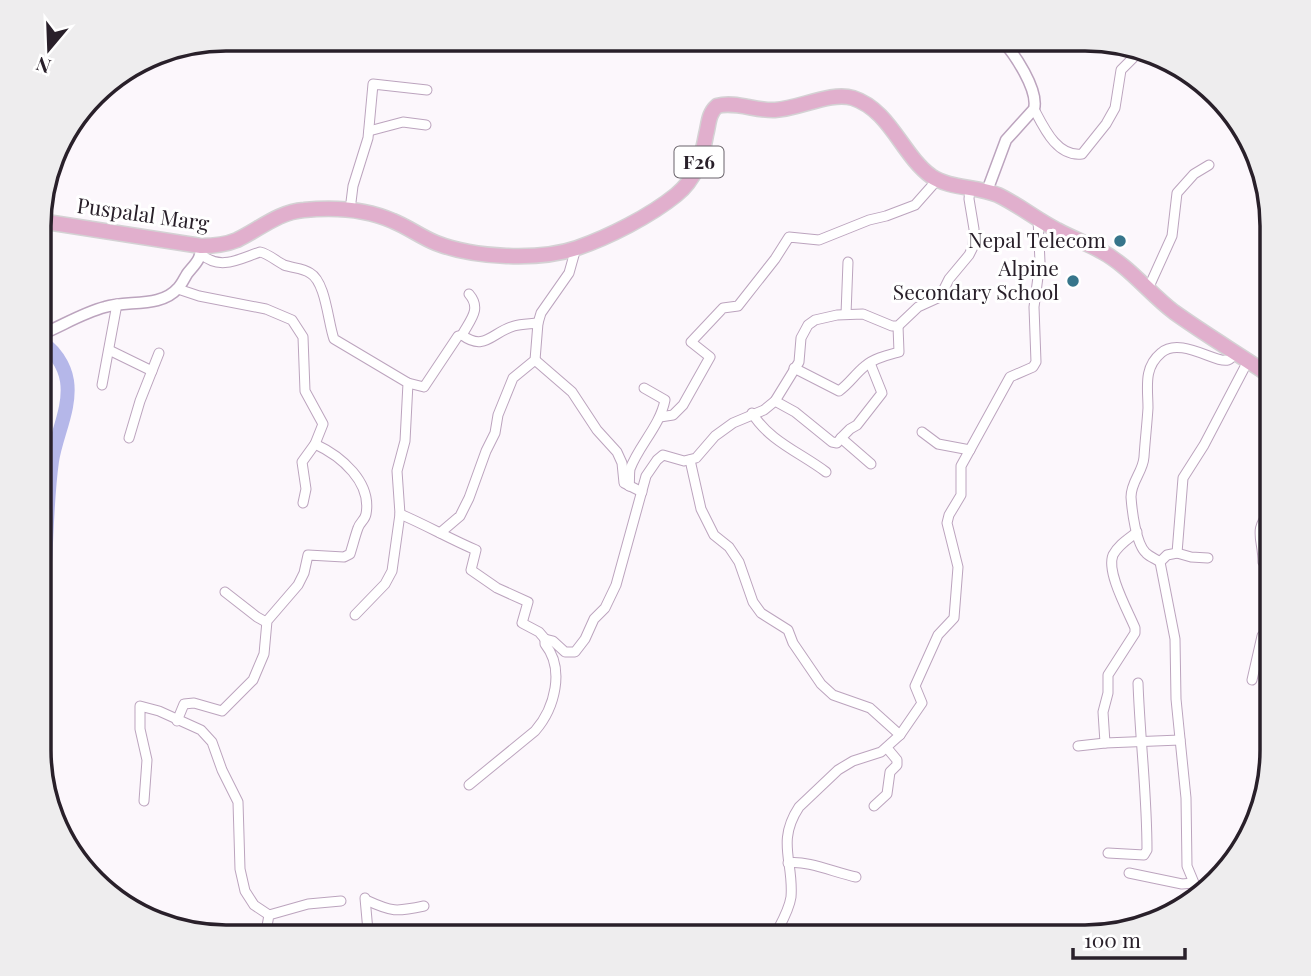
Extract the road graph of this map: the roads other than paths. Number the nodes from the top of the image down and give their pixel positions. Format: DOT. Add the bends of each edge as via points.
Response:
graph roads {
  1 [pos="1010,51"];
  2 [pos="1133,58"];
  3 [pos="428,90"];
  4 [pos="1034,109"];
  5 [pos="426,125"];
  6 [pos="369,131"];
  7 [pos="1209,165"];
  8 [pos="938,179"];
  9 [pos="970,187"];
  10 [pos="987,191"];
  11 [pos="350,211"];
  12 [pos="1038,219"];
  13 [pos="51,223"];
  14 [pos="576,248"];
  15 [pos="201,250"];
  16 [pos="849,262"];
  17 [pos="178,289"];
  18 [pos="1148,289"];
  19 [pos="469,294"];
  20 [pos="117,304"];
  21 [pos="846,314"];
  22 [pos="538,323"];
  23 [pos="898,326"];
  24 [pos="51,330"];
  25 [pos="462,335"];
  26 [pos="108,350"];
  27 [pos="1235,352"];
  28 [pos="159,353"];
  29 [pos="536,360"];
  30 [pos="1248,361"];
  31 [pos="870,363"];
  32 [pos="794,368"];
  33 [pos="1260,369"];
  34 [pos="152,371"];
  35 [pos="408,383"];
  36 [pos="102,385"];
  37 [pos="644,388"];
  38 [pos="775,401"];
  39 [pos="752,413"];
  40 [pos="660,417"];
  41 [pos="922,432"];
  42 [pos="129,438"];
  43 [pos="841,438"];
  44 [pos="315,444"];
  45 [pos="970,450"];
  46 [pos="690,460"];
  47 [pos="872,464"];
  48 [pos="825,472"];
  49 [pos="629,486"];
  50 [pos="642,492"];
  51 [pos="303,503"];
  52 [pos="400,514"];
  53 [pos="1260,524"];
  54 [pos="1137,532"];
  55 [pos="440,533"];
  56 [pos="1260,543"];
  57 [pos="1177,553"];
  58 [pos="1208,558"];
  59 [pos="1160,562"];
  60 [pos="225,592"];
  61 [pos="355,615"];
  62 [pos="266,622"];
  63 [pos="545,639"];
  64 [pos="1260,645"];
  65 [pos="1252,680"];
  66 [pos="1138,683"];
  67 [pos="177,721"];
  68 [pos="900,735"];
  69 [pos="1180,740"];
  70 [pos="1140,741"];
  71 [pos="1105,743"];
  72 [pos="1078,746"];
  73 [pos="887,748"];
  74 [pos="469,785"];
  75 [pos="144,801"];
  76 [pos="874,806"];
  77 [pos="1108,853"];
  78 [pos="788,863"];
  79 [pos="1129,873"];
  80 [pos="856,877"];
  81 [pos="1193,883"];
  82 [pos="1195,887"];
  83 [pos="341,901"];
  84 [pos="424,906"];
  85 [pos="269,915"];
  86 [pos="267,925"];
  87 [pos="367,925"];
  88 [pos="779,925"];
  1 -- 4 [label="street" via="1031,85"];
  2 -- 4 [label="street" via="1121,70 1115,108 1082,154 1066,152 1045,131"];
  3 -- 6 [label="street" via="373,84"];
  4 -- 10 [label="street" via="1006,140"];
  5 -- 6 [label="street" via="403,122"];
  6 -- 11 [label="street"];
  7 -- 18 [label="street" via="1177,193 1172,236"];
  8 -- 9 [label="main road, Puspalal Marg / F26"];
  8 -- 14 [label="main road, Puspalal Marg / F26" via="923,169 886,122 855,99 837,96 774,110 722,105 712,110 698,167 677,194 654,211"];
  8 -- 40 [label="street" via="915,205 819,240 789,237 738,306 723,308 691,342 710,358 683,405 673,415"];
  9 -- 10 [label="main road, Puspalal Marg / F26"];
  9 -- 23 [label="street" via="974,229 969,255 940,296 918,307"];
  10 -- 12 [label="main road, Puspalal Marg / F26"];
  11 -- 14 [label="main road, Puspalal Marg / F26" via="377,214 436,243 477,253 524,256"];
  11 -- 15 [label="main road, Puspalal Marg / F26" via="285,213 238,239"];
  12 -- 18 [label="main road, Puspalal Marg / F26" via="1104,252"];
  12 -- 45 [label="street" via="1036,362 1010,377"];
  13 -- 15 [label="main road, Puspalal Marg / F26"];
  14 -- 22 [label="street" via="569,273"];
  15 -- 17 [label="street"];
  15 -- 35 [label="street" via="216,263 265,253 313,274 334,339"];
  16 -- 21 [label="street"];
  17 -- 20 [label="street" via="155,301"];
  17 -- 44 [label="street" via="276,312 292,320 303,337 305,391 323,424"];
  18 -- 27 [label="main road, Puspalal Marg / F26"];
  19 -- 25 [label="street" via="475,309"];
  20 -- 24 [label="street"];
  20 -- 26 [label="street"];
  21 -- 23 [label="street" via="863,314"];
  21 -- 32 [label="street" via="821,317 808,325"];
  22 -- 25 [label="street" via="514,326 476,344"];
  22 -- 29 [label="street"];
  23 -- 31 [label="street" via="899,352"];
  25 -- 35 [label="street" via="424,387"];
  26 -- 34 [label="street"];
  26 -- 36 [label="street"];
  27 -- 30 [label="main road, Puspalal Marg / F26"];
  27 -- 54 [label="street" via="1225,360 1171,349 1160,354 1150,369 1144,459 1131,494"];
  28 -- 34 [label="street"];
  29 -- 49 [label="street" via="572,392 617,452 623,480"];
  29 -- 55 [label="street" via="513,378 469,498 460,516"];
  30 -- 33 [label="main road, Puspalal Marg / F26"];
  30 -- 57 [label="street" via="1182,478"];
  31 -- 32 [label="street" via="839,390"];
  31 -- 43 [label="street" via="882,393"];
  32 -- 38 [label="street"];
  34 -- 42 [label="street"];
  35 -- 52 [label="street" via="405,441 397,471"];
  37 -- 40 [label="street" via="665,400"];
  38 -- 39 [label="street"];
  38 -- 43 [label="street" via="832,442"];
  39 -- 46 [label="street" via="715,436"];
  39 -- 48 [label="street" via="778,440"];
  40 -- 49 [label="street" via="631,469"];
  41 -- 45 [label="street" via="939,444"];
  43 -- 47 [label="street"];
  44 -- 51 [label="street" via="302,462"];
  44 -- 62 [label="street" via="336,456 362,484 366,516 347,556 308,555 298,585"];
  45 -- 68 [label="street" via="961,466 961,495 947,523 958,567 954,618 933,644 915,686 922,703"];
  46 -- 50 [label="street" via="663,455 646,476"];
  46 -- 68 [label="street" via="701,509 714,535 739,562 761,613 788,630 821,684 833,695 870,708"];
  49 -- 50 [label="street"];
  50 -- 63 [label="street" via="616,585 580,648 565,652 553,640"];
  52 -- 55 [label="street"];
  52 -- 61 [label="street" via="392,571"];
  53 -- 56 [label="street"];
  54 -- 59 [label="street" via="1146,553"];
  54 -- 71 [label="street" via="1118,546 1112,558 1112,572 1135,633 1108,675"];
  55 -- 63 [label="street" via="476,550 471,570 528,602 522,623"];
  57 -- 58 [label="street"];
  57 -- 59 [label="street"];
  59 -- 69 [label="street" via="1175,639"];
  60 -- 62 [label="street"];
  62 -- 67 [label="street" via="264,654 250,685 222,711 184,704"];
  63 -- 74 [label="street" via="556,676 544,721"];
  64 -- 65 [label="street"];
  66 -- 70 [label="street"];
  67 -- 75 [label="street" via="140,706 147,760"];
  67 -- 85 [label="street" via="201,730 216,749 238,802 245,891 254,905"];
  68 -- 73 [label="street"];
  69 -- 70 [label="street"];
  69 -- 81 [label="street" via="1187,866"];
  70 -- 71 [label="street"];
  70 -- 77 [label="street" via="1147,850 1144,855"];
  71 -- 72 [label="street"];
  73 -- 76 [label="street" via="897,765 890,772 887,794"];
  73 -- 78 [label="street" via="838,770 799,807 786,843"];
  78 -- 80 [label="street" via="801,861"];
  78 -- 88 [label="street" via="789,904"];
  79 -- 81 [label="street"];
  81 -- 82 [label="street"];
  83 -- 85 [label="street"];
  84 -- 87 [label="street" via="391,911 365,898"];
  85 -- 86 [label="street"];
}
